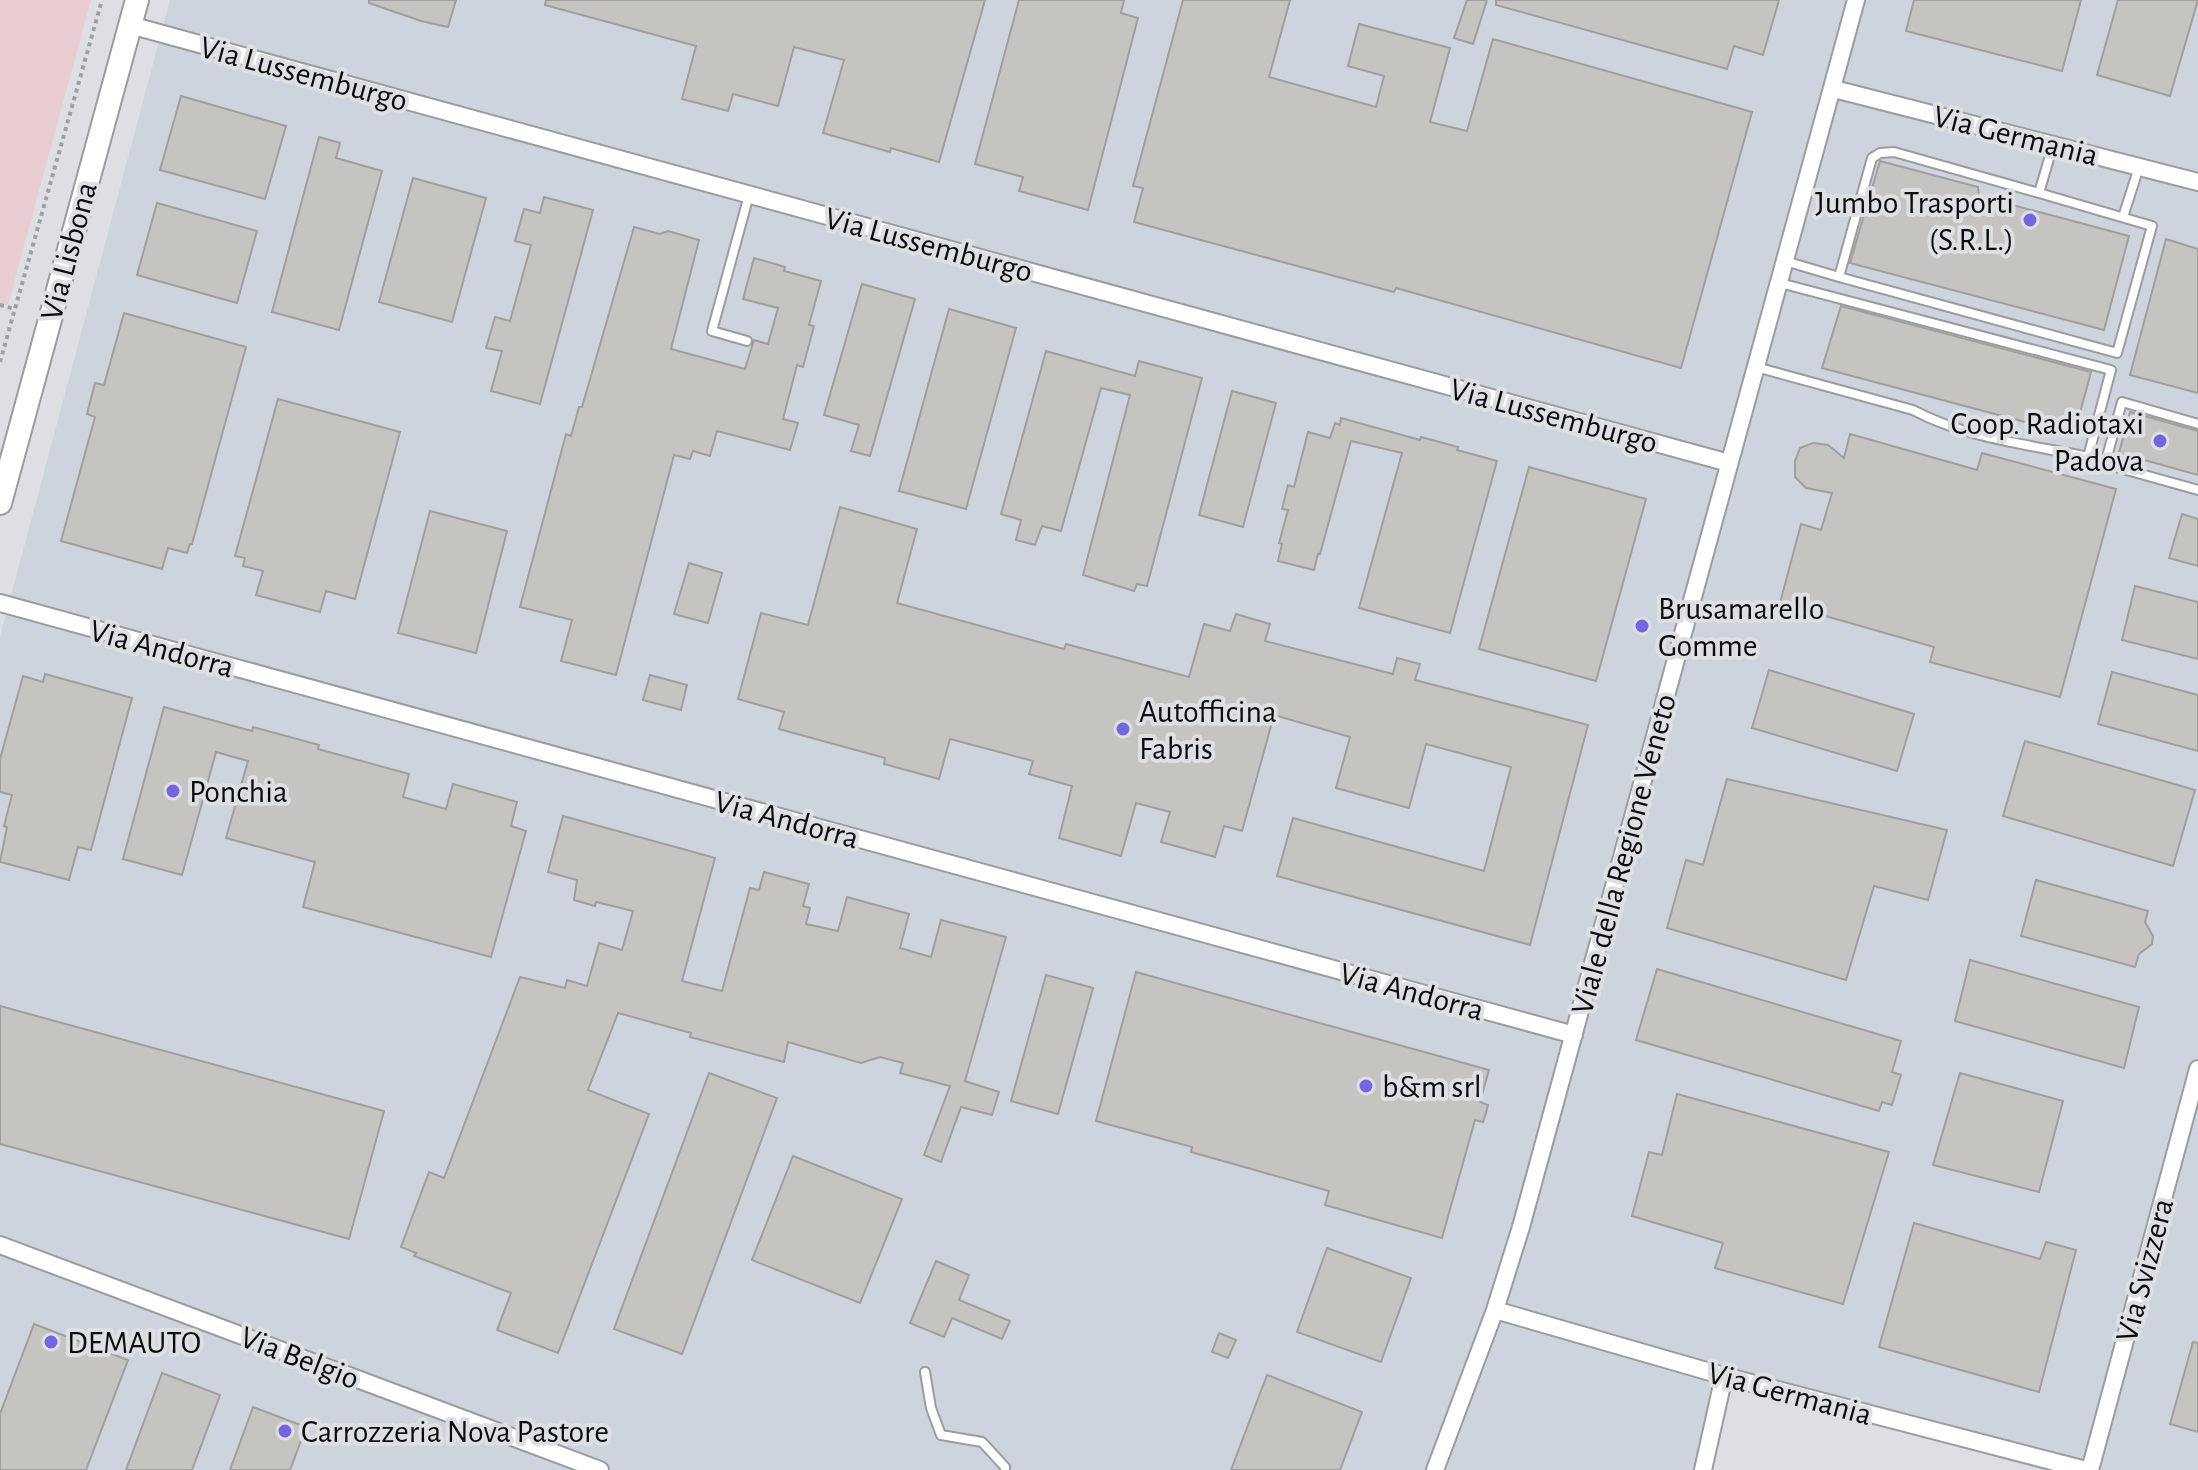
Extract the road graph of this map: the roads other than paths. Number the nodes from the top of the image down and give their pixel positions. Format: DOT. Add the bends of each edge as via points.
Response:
graph roads {
  1 [pos="137,0"];
  2 [pos="1856,0"];
  3 [pos="130,25"];
  4 [pos="1834,89"];
  5 [pos="2054,144"];
  6 [pos="2139,166"];
  7 [pos="2198,182"];
  8 [pos="2039,193"];
  9 [pos="749,195"];
  10 [pos="2123,217"];
  11 [pos="1785,261"];
  12 [pos="1839,277"];
  13 [pos="1780,283"];
  14 [pos="747,341"];
  15 [pos="1756,367"];
  16 [pos="2198,424"];
  17 [pos="1729,463"];
  18 [pos="2198,490"];
  19 [pos="0,503"];
  20 [pos="0,603"];
  21 [pos="1574,1035"];
  22 [pos="2198,1069"];
  23 [pos="0,1245"];
  24 [pos="1495,1310"];
  25 [pos="925,1372"];
  26 [pos="1724,1376"];
  27 [pos="600,1470"];
  28 [pos="1005,1470"];
  29 [pos="1435,1470"];
  30 [pos="1703,1470"];
  31 [pos="2088,1470"];
  1 -- 3 [label="street, Via Lisbona"];
  2 -- 4 [label="street, Viale della Regione Veneto"];
  3 -- 9 [label="street, Via Lussemburgo"];
  3 -- 19 [label="street, Via Lisbona"];
  4 -- 5 [label="street, Via Germania"];
  4 -- 11 [label="street, Viale della Regione Veneto"];
  5 -- 6 [label="street, Via Germania"];
  5 -- 8 [label="lane"];
  6 -- 7 [label="street, Via Germania"];
  6 -- 10 [label="lane"];
  8 -- 10 [label="lane"];
  8 -- 12 [label="lane" via="1894,152 1880,153 1872,158"];
  9 -- 14 [label="lane" via="712,331"];
  9 -- 17 [label="street, Via Lussemburgo"];
  10 -- 12 [label="lane" via="2152,226 2117,353"];
  11 -- 12 [label="lane"];
  11 -- 13 [label="street, Viale della Regione Veneto"];
  13 -- 15 [label="street, Viale della Regione Veneto"];
  13 -- 15 [label="lane" via="2111,370 2088,457 1986,435"];
  15 -- 17 [label="street, Viale della Regione Veneto"];
  16 -- 18 [label="lane" via="2122,402 2105,464"];
  17 -- 21 [label="street, Viale della Regione Veneto"];
  20 -- 21 [label="street, Via Andorra"];
  21 -- 24 [label="street, Viale della Regione Veneto"];
  22 -- 31 [label="street, Via Svizzera"];
  23 -- 27 [label="street, Via Belgio"];
  24 -- 26 [label="street, Via Germania"];
  24 -- 29 [label="street, Viale della Regione Veneto"];
  25 -- 28 [label="lane" via="941,1435 982,1442"];
  26 -- 30 [label="street"];
  26 -- 31 [label="street, Via Germania"];
}
